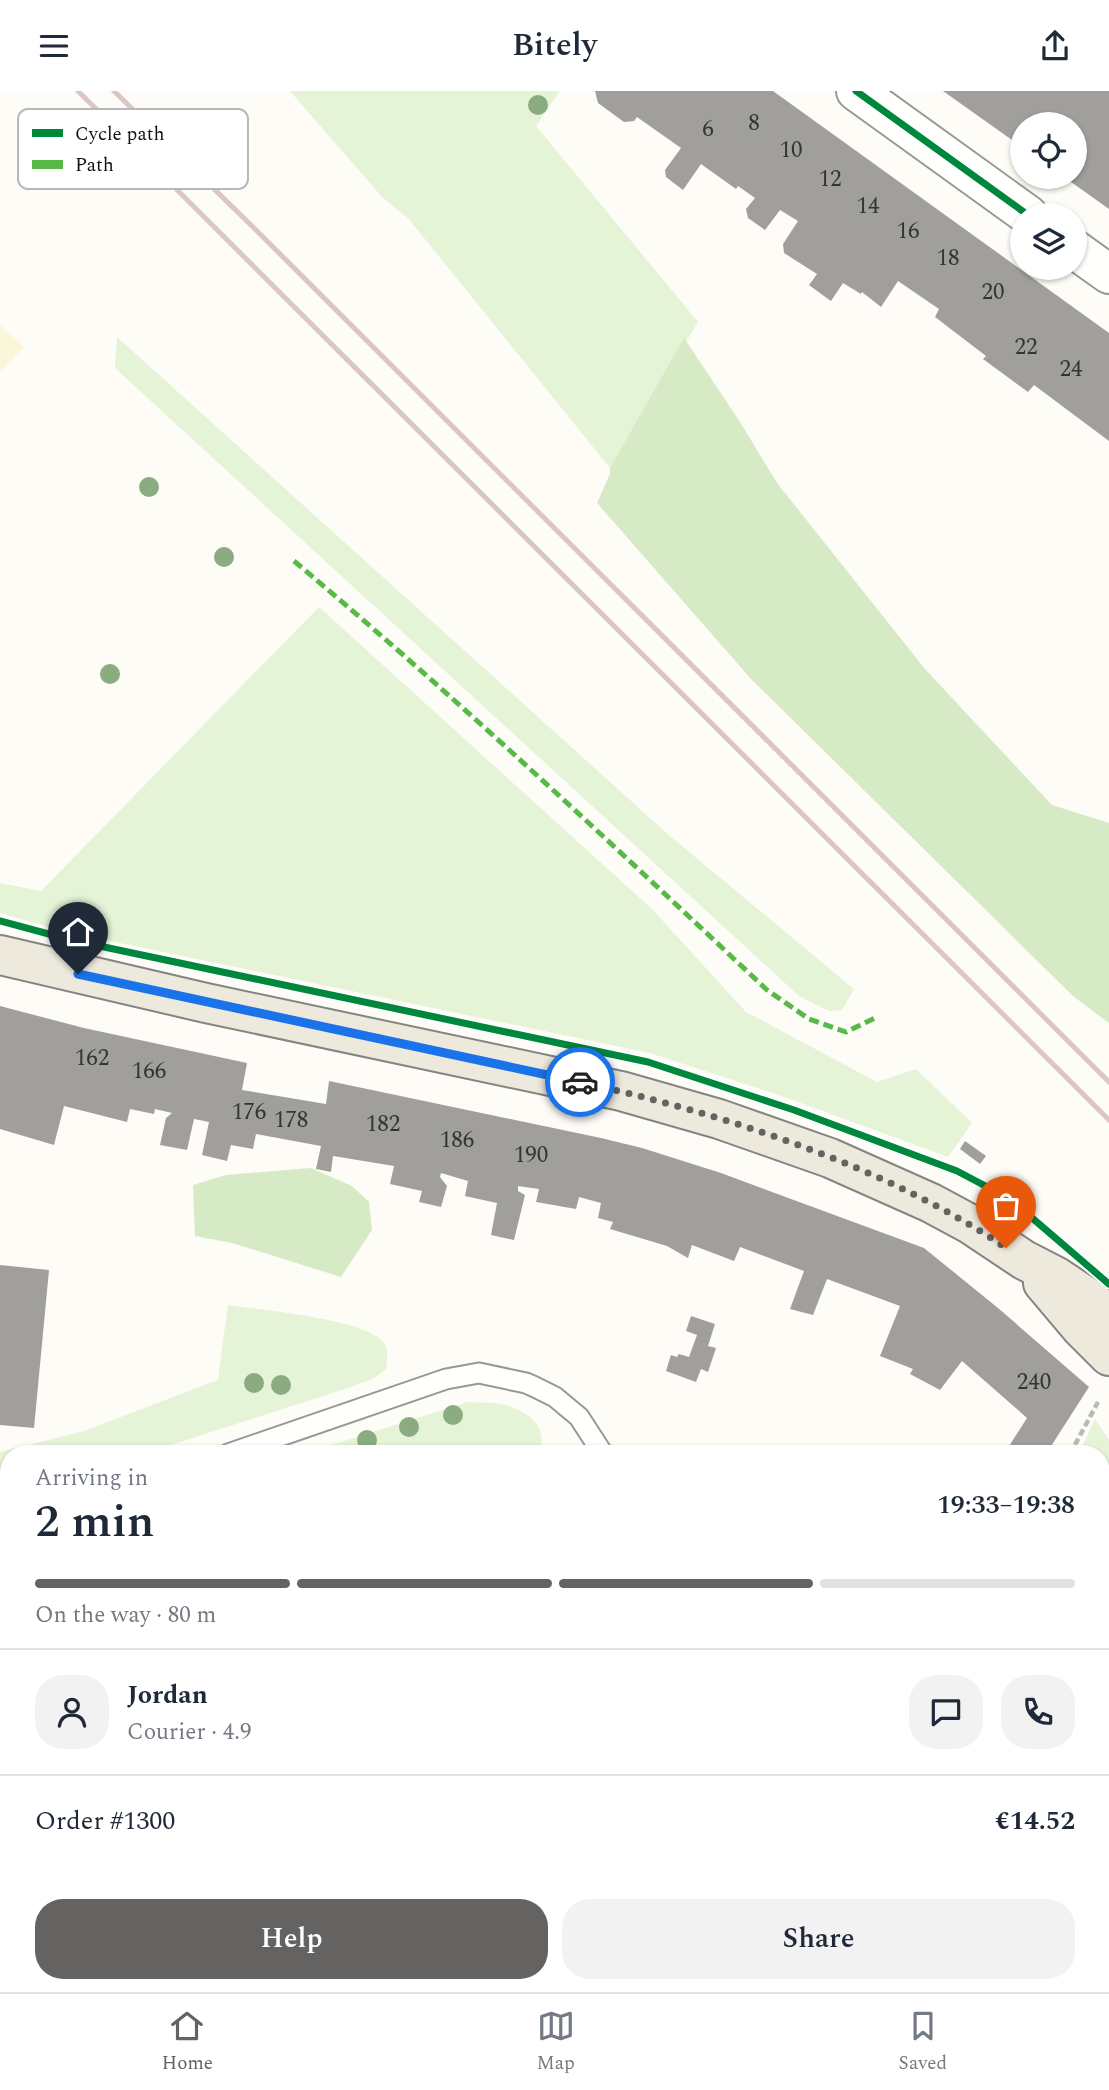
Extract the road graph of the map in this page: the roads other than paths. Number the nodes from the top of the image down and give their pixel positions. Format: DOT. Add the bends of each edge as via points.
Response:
graph roads {
  1 [pos="856,91"];
  2 [pos="1011,203"];
  3 [pos="1087,258"];
  4 [pos="1109,274"];
  5 [pos="0,955"];
  6 [pos="1095,1322"];
  7 [pos="1109,1356"];
  8 [pos="1103,1386"];
  9 [pos="254,1445"];
  10 [pos="597,1445"];
  1 -- 2 [label="street"];
  3 -- 4 [label="street"];
  5 -- 6 [label="main road" via="596,1086 767,1135 862,1171 971,1224 1024,1261"];
  6 -- 7 [label="main road"];
  6 -- 8 [label="main road"];
  9 -- 10 [label="lane" via="446,1379 479,1373 526,1383 555,1397 579,1417"];
}
